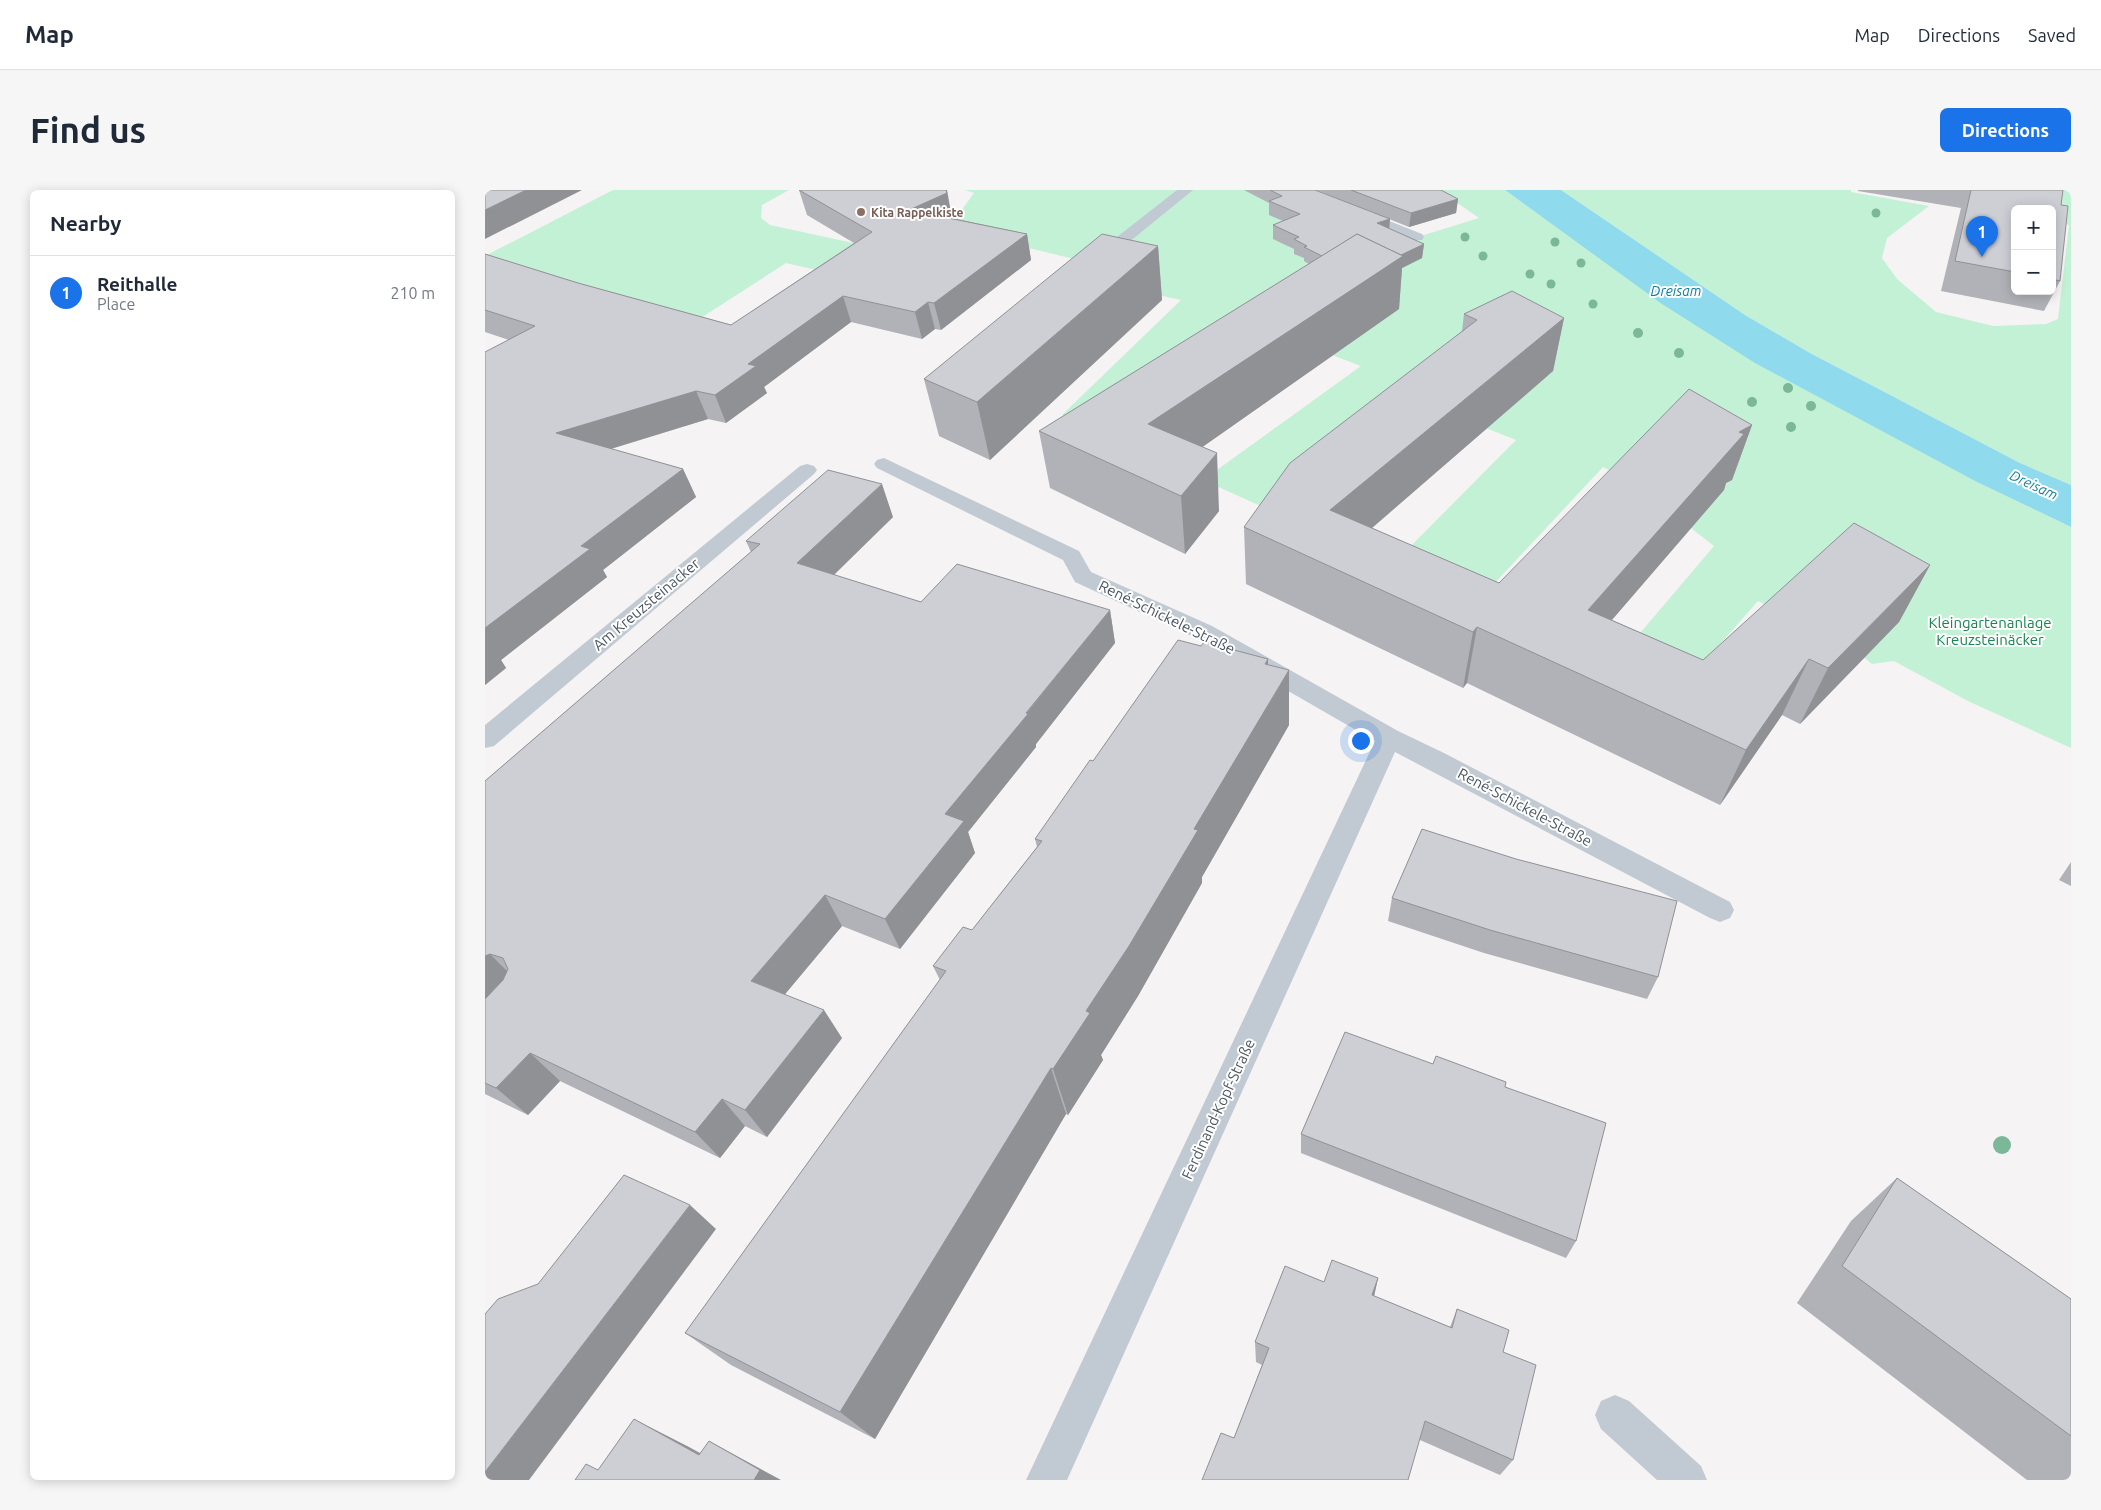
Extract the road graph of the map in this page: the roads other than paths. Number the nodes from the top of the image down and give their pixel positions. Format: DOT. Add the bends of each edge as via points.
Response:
graph roads {
  1 [pos="1187,190"];
  2 [pos="1298,190"];
  3 [pos="1416,237"];
  4 [pos="1091,266"];
  5 [pos="884,464"];
  6 [pos="807,470"];
  7 [pos="1389,738"];
  8 [pos="485,739"];
  9 [pos="1720,910"];
  10 [pos="1615,1415"];
  11 [pos="1046,1480"];
  12 [pos="1687,1480"];
  1 -- 4 [label="street"];
  2 -- 3 [label="street"];
  5 -- 7 [label="street, René-Schickele-Straße" via="1071,556 1083,577 1204,632"];
  6 -- 8 [label="street, Am Kreuzsteinacker"];
  7 -- 9 [label="street, René-Schickele-Straße"];
  7 -- 11 [label="street, Ferdinand-Kopf-Straße"];
  10 -- 12 [label="street"];
}
